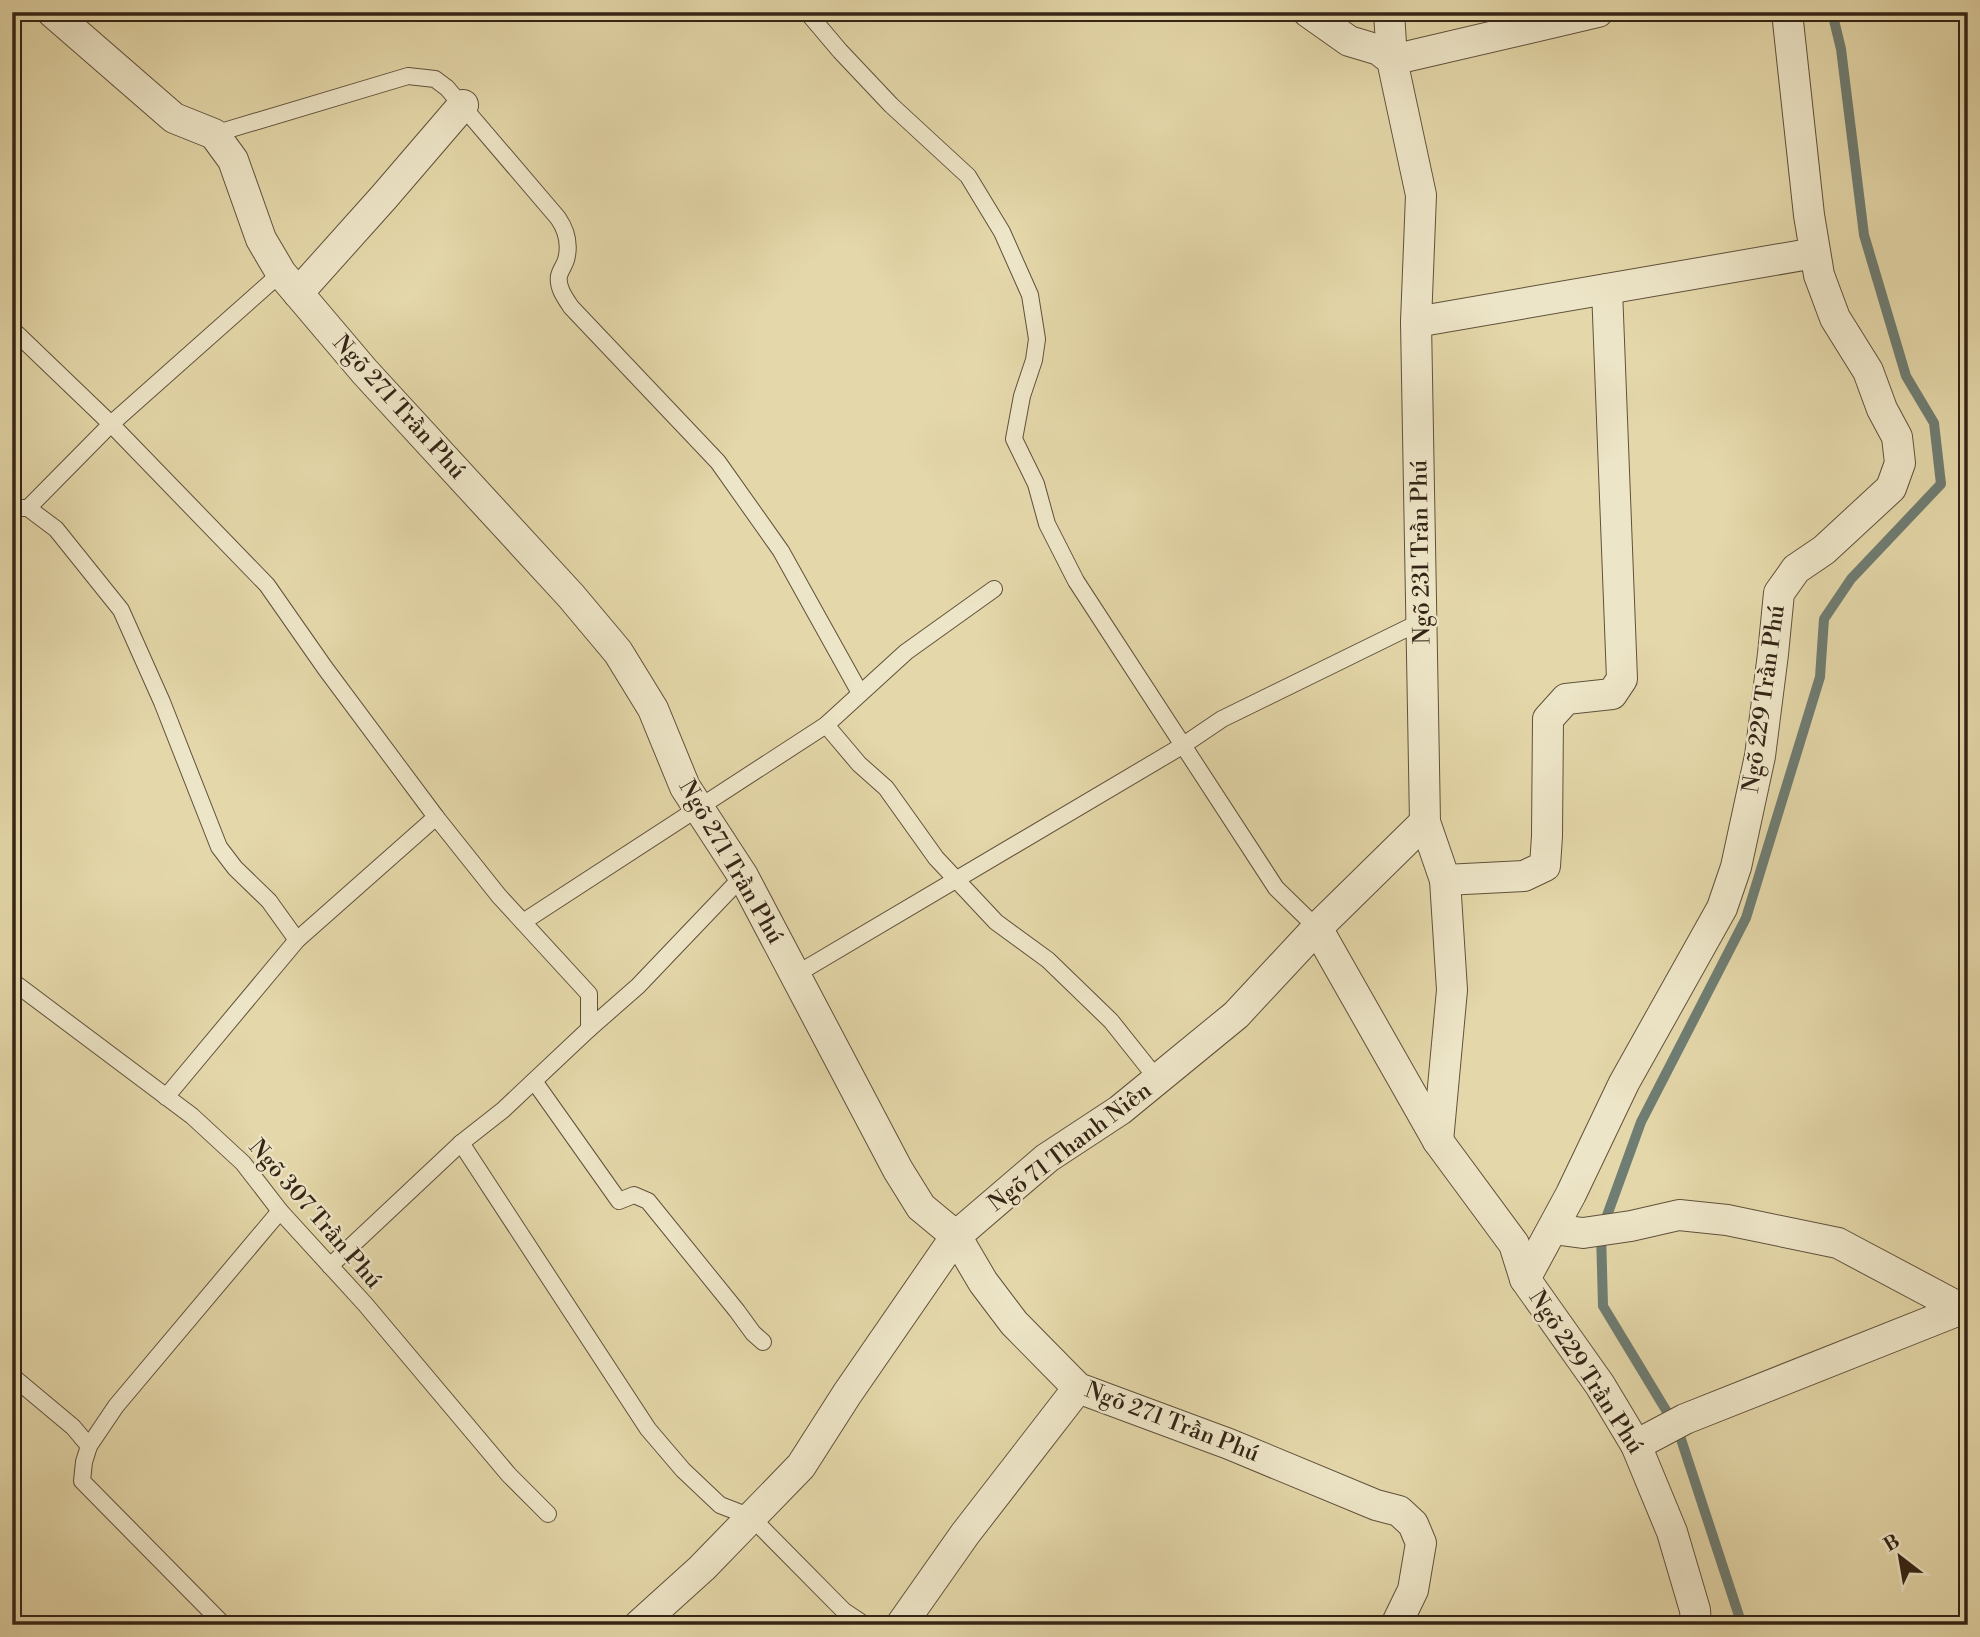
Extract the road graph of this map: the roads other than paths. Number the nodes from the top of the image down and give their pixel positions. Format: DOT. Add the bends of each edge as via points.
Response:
graph roads {
  1 [pos="52,12"];
  2 [pos="807,12"];
  3 [pos="1308,12"];
  4 [pos="1389,12"];
  5 [pos="1598,12"];
  6 [pos="1787,12"];
  7 [pos="1392,60"];
  8 [pos="463,105"];
  9 [pos="214,134"];
  10 [pos="1815,253"];
  11 [pos="289,283"];
  12 [pos="1607,289"];
  13 [pos="1416,321"];
  14 [pos="12,329"];
  15 [pos="111,424"];
  16 [pos="20,507"];
  17 [pos="994,589"];
  18 [pos="1422,621"];
  19 [pos="860,694"];
  20 [pos="826,725"];
  21 [pos="1182,746"];
  22 [pos="699,809"];
  23 [pos="436,817"];
  24 [pos="1425,822"];
  25 [pos="743,876"];
  26 [pos="956,878"];
  27 [pos="1445,880"];
  28 [pos="523,922"];
  29 [pos="1317,929"];
  30 [pos="298,940"];
  31 [pos="795,975"];
  32 [pos="12,981"];
  33 [pos="589,1029"];
  34 [pos="1158,1080"];
  35 [pos="534,1081"];
  36 [pos="166,1097"];
  37 [pos="1438,1141"];
  38 [pos="461,1143"];
  39 [pos="280,1211"];
  40 [pos="1553,1228"];
  41 [pos="956,1236"];
  42 [pos="330,1266"];
  43 [pos="1525,1279"];
  44 [pos="1965,1310"];
  45 [pos="764,1342"];
  46 [pos="12,1376"];
  47 [pos="1078,1388"];
  48 [pos="1643,1441"];
  49 [pos="89,1446"];
  50 [pos="548,1514"];
  51 [pos="751,1517"];
  52 [pos="224,1625"];
  53 [pos="639,1625"];
  54 [pos="865,1625"];
  55 [pos="901,1625"];
  56 [pos="1396,1625"];
  57 [pos="1696,1625"];
  1 -- 9 [label="street" via="174,118"];
  2 -- 21 [label="lane" via="891,105 968,176 1002,232 1030,295 1037,339 1014,439 1036,484 1047,524 1076,581"];
  3 -- 7 [label="street" via="1349,41 1379,50"];
  4 -- 7 [label="street, Ngõ 231 Trần Phú"];
  5 -- 7 [label="street"];
  6 -- 10 [label="street, Ngõ 229 Trần Phú"];
  7 -- 13 [label="street, Ngõ 231 Trần Phú" via="1421,195"];
  8 -- 9 [label="lane" via="435,79 408,76"];
  8 -- 11 [label="street" via="384,197"];
  8 -- 19 [label="lane" via="565,229 569,247 559,277 571,307 719,462 781,551"];
  9 -- 11 [label="street, Ngõ 271 Trần Phú" via="233,160 261,239"];
  10 -- 12 [label="street"];
  10 -- 40 [label="street, Ngõ 229 Trần Phú" via="1835,318 1868,371 1897,437 1900,463 1891,488 1824,550 1796,569 1779,593 1760,756 1736,867 1722,908 1623,1083"];
  11 -- 15 [label="lane"];
  11 -- 22 [label="street, Ngõ 271 Trần Phú" via="618,652 653,709 685,787"];
  12 -- 13 [label="street"];
  12 -- 27 [label="street" via="1622,679 1612,694 1566,699 1548,719 1545,866 1524,876"];
  13 -- 18 [label="street, Ngõ 231 Trần Phú"];
  14 -- 15 [label="lane"];
  15 -- 16 [label="lane"];
  15 -- 23 [label="lane" via="267,585"];
  16 -- 30 [label="lane" via="56,529 121,610 219,847"];
  17 -- 19 [label="lane" via="906,652"];
  18 -- 21 [label="lane" via="1222,719"];
  18 -- 24 [label="street, Ngõ 231 Trần Phú"];
  19 -- 20 [label="lane"];
  20 -- 22 [label="lane"];
  20 -- 26 [label="lane" via="886,788 936,858"];
  21 -- 26 [label="lane"];
  21 -- 29 [label="lane" via="1276,888"];
  22 -- 25 [label="street, Ngõ 271 Trần Phú"];
  22 -- 28 [label="lane"];
  23 -- 28 [label="lane"];
  23 -- 30 [label="lane"];
  24 -- 27 [label="street, Ngõ 231 Trần Phú"];
  24 -- 29 [label="street, Ngõ 71 Thanh Niên"];
  25 -- 31 [label="street, Ngõ 271 Trần Phú"];
  25 -- 33 [label="lane" via="638,986"];
  26 -- 31 [label="lane"];
  26 -- 34 [label="lane" via="996,922 1048,960 1111,1021"];
  27 -- 37 [label="street, Ngõ 231 Trần Phú" via="1452,990"];
  28 -- 33 [label="lane" via="589,994"];
  29 -- 34 [label="street, Ngõ 71 Thanh Niên" via="1236,1015"];
  29 -- 37 [label="street, Ngõ 229 Trần Phú"];
  30 -- 36 [label="lane"];
  31 -- 41 [label="street, Ngõ 271 Trần Phú" via="898,1170 921,1207"];
  32 -- 36 [label="lane, Ngõ 307 Trần Phú"];
  33 -- 35 [label="lane"];
  34 -- 41 [label="street, Ngõ 71 Thanh Niên" via="1047,1158"];
  35 -- 38 [label="lane"];
  35 -- 45 [label="lane" via="619,1201 634,1195 648,1201"];
  36 -- 39 [label="lane, Ngõ 307 Trần Phú" via="243,1163"];
  37 -- 43 [label="street, Ngõ 229 Trần Phú" via="1514,1244"];
  38 -- 42 [label="lane"];
  38 -- 51 [label="lane" via="648,1429 682,1470 720,1505"];
  39 -- 42 [label="lane, Ngõ 307 Trần Phú"];
  39 -- 49 [label="lane" via="116,1406"];
  40 -- 43 [label="street, Ngõ 229 Trần Phú"];
  40 -- 44 [label="street" via="1583,1233 1679,1214 1727,1220 1838,1243"];
  41 -- 47 [label="street, Ngõ 271 Trần Phú" via="1014,1323"];
  41 -- 51 [label="street, Ngõ 71 Thanh Niên" via="801,1466"];
  42 -- 50 [label="lane, Ngõ 307 Trần Phú" via="509,1475"];
  43 -- 48 [label="street, Ngõ 229 Trần Phú"];
  44 -- 48 [label="street" via="1685,1419"];
  46 -- 49 [label="lane"];
  47 -- 55 [label="street"];
  47 -- 56 [label="street, Ngõ 271 Trần Phú" via="1229,1444 1376,1506 1399,1511 1413,1524 1421,1543 1413,1590"];
  48 -- 57 [label="street, Ngõ 229 Trần Phú"];
  49 -- 52 [label="lane" via="82,1481"];
  51 -- 53 [label="street, Ngõ 71 Thanh Niên"];
  51 -- 54 [label="lane" via="844,1611"];
}
